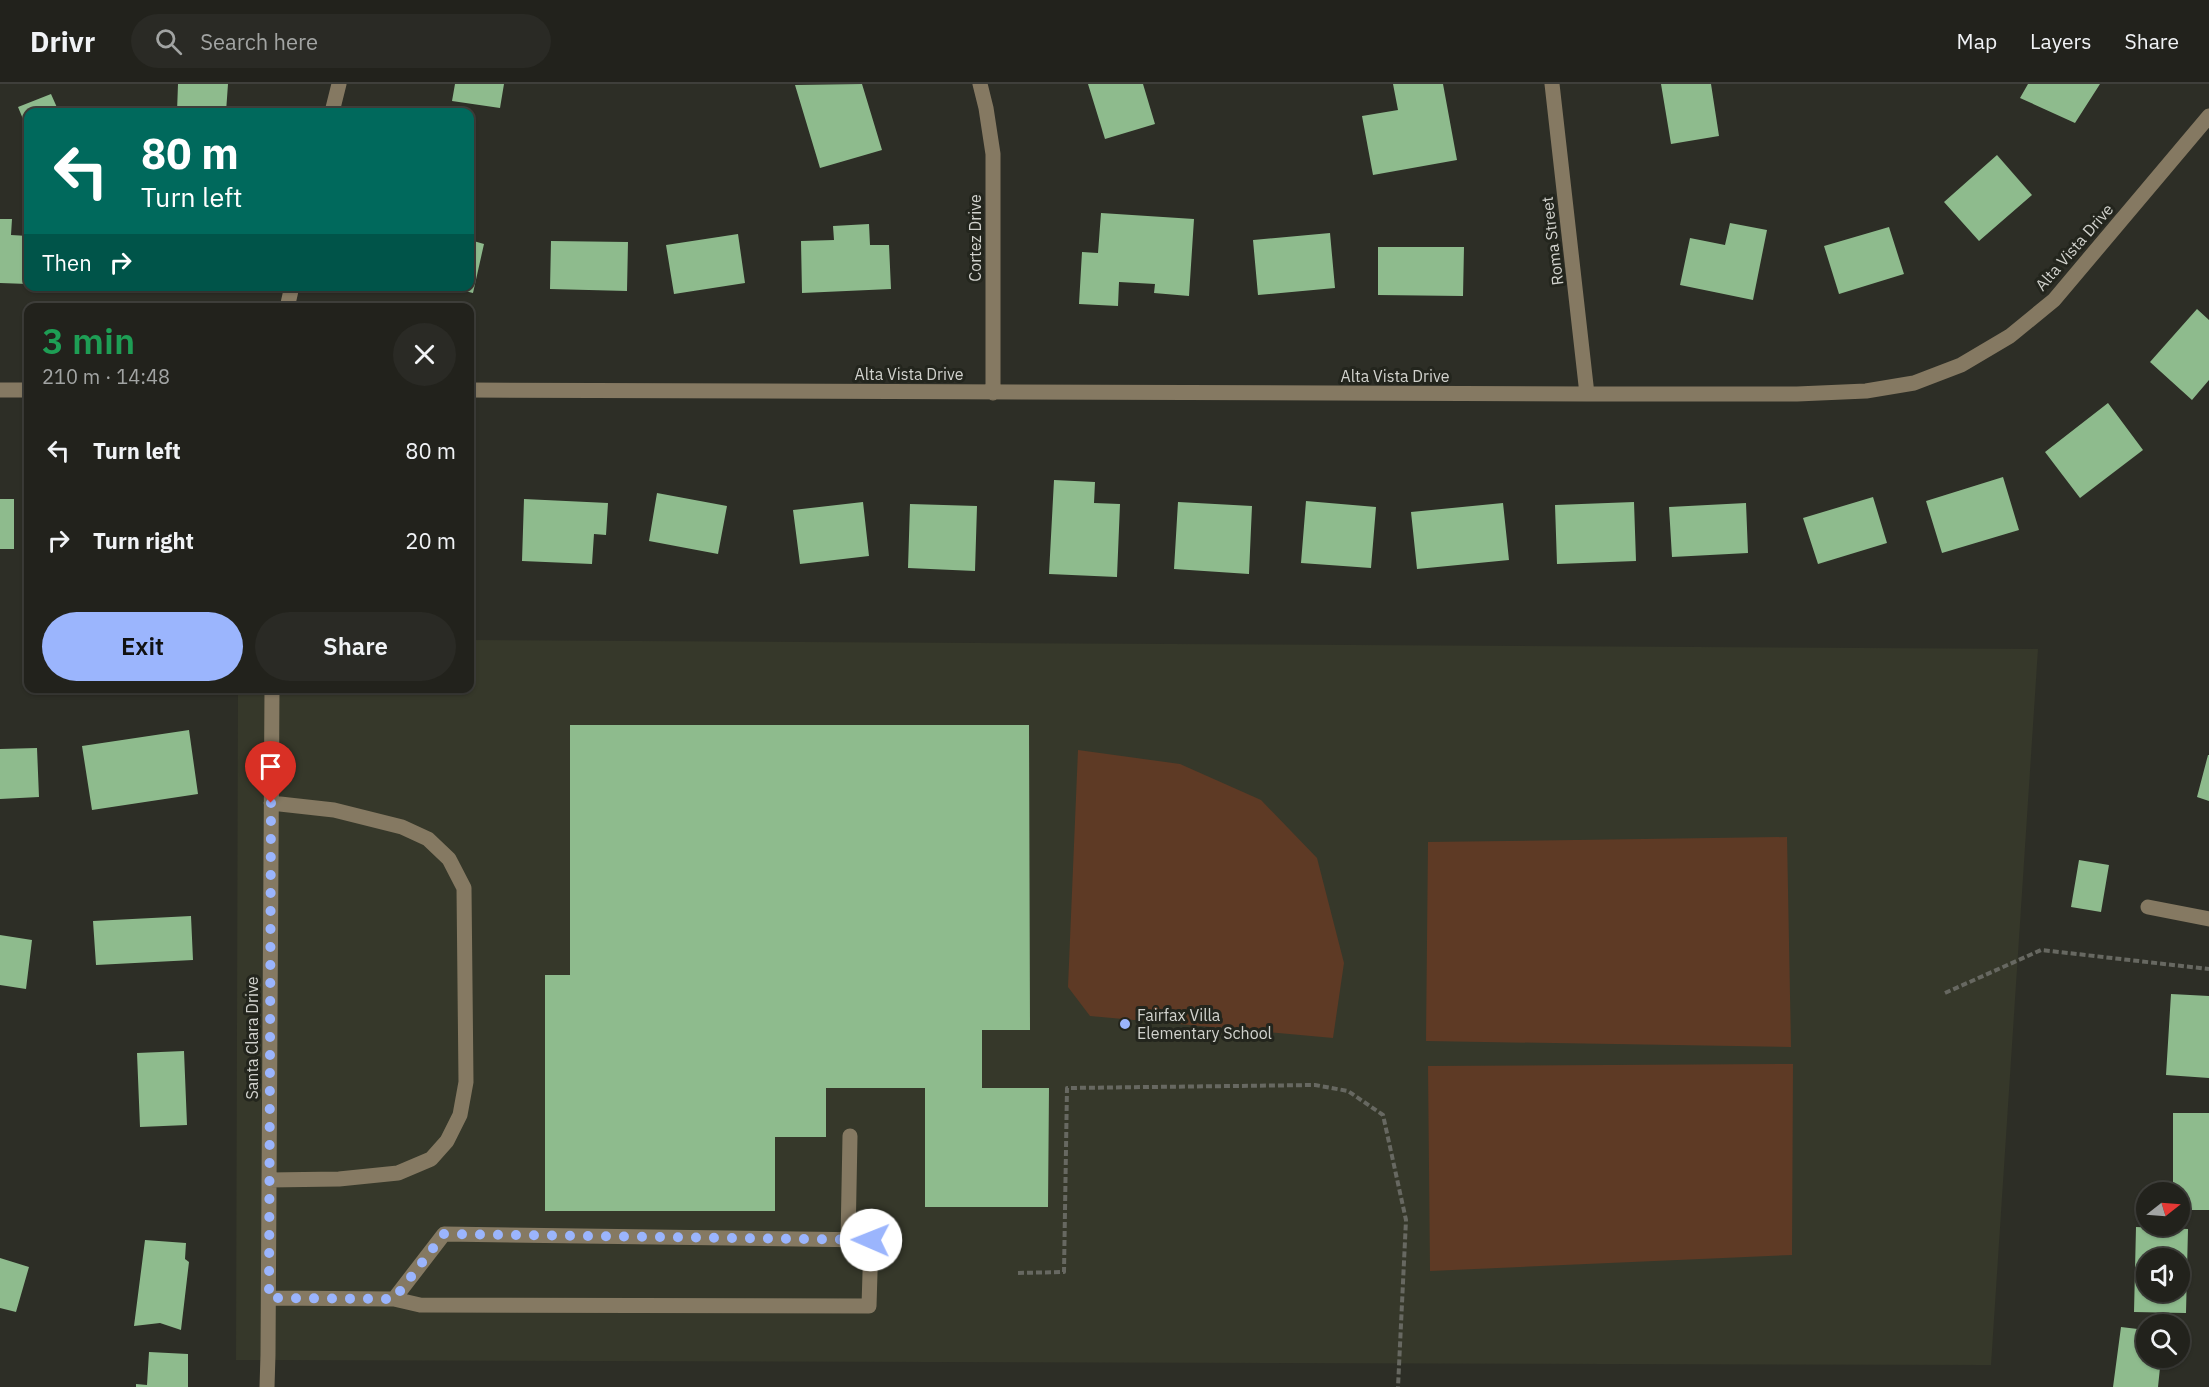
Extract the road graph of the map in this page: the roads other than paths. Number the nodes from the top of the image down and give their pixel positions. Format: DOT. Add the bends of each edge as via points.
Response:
graph roads {
  1 [pos="339,84"];
  2 [pos="980,84"];
  3 [pos="1552,84"];
  4 [pos="333,108"];
  5 [pos="2209,116"];
  6 [pos="0,390"];
  7 [pos="24,390"];
  8 [pos="474,390"];
  9 [pos="993,393"];
  10 [pos="1587,394"];
  11 [pos="272,693"];
  12 [pos="271,803"];
  13 [pos="2148,907"];
  14 [pos="2209,919"];
  15 [pos="850,1136"];
  16 [pos="269,1180"];
  17 [pos="848,1240"];
  18 [pos="269,1298"];
  19 [pos="394,1299"];
  20 [pos="267,1387"];
  1 -- 4 [label="street"];
  2 -- 9 [label="street, Cortez Drive" via="993,154"];
  3 -- 10 [label="street, Roma Street"];
  5 -- 10 [label="street, Alta Vista Drive" via="2054,300 2010,336 1961,365 1914,383 1866,391"];
  6 -- 7 [label="street"];
  8 -- 9 [label="street, Alta Vista Drive"];
  9 -- 10 [label="street, Alta Vista Drive"];
  11 -- 12 [label="street, Santa Clara Drive"];
  12 -- 16 [label="street, Santa Clara Drive"];
  12 -- 16 [label="street" via="334,810 402,827 428,839 449,858 464,888 466,1082 460,1115 447,1141 430,1159 398,1173"];
  13 -- 14 [label="street"];
  15 -- 17 [label="street"];
  16 -- 18 [label="street, Santa Clara Drive"];
  17 -- 19 [label="street" via="444,1234"];
  17 -- 19 [label="street" via="871,1240 868,1306 420,1305"];
  18 -- 19 [label="street"];
  18 -- 20 [label="street, Santa Clara Drive"];
}
